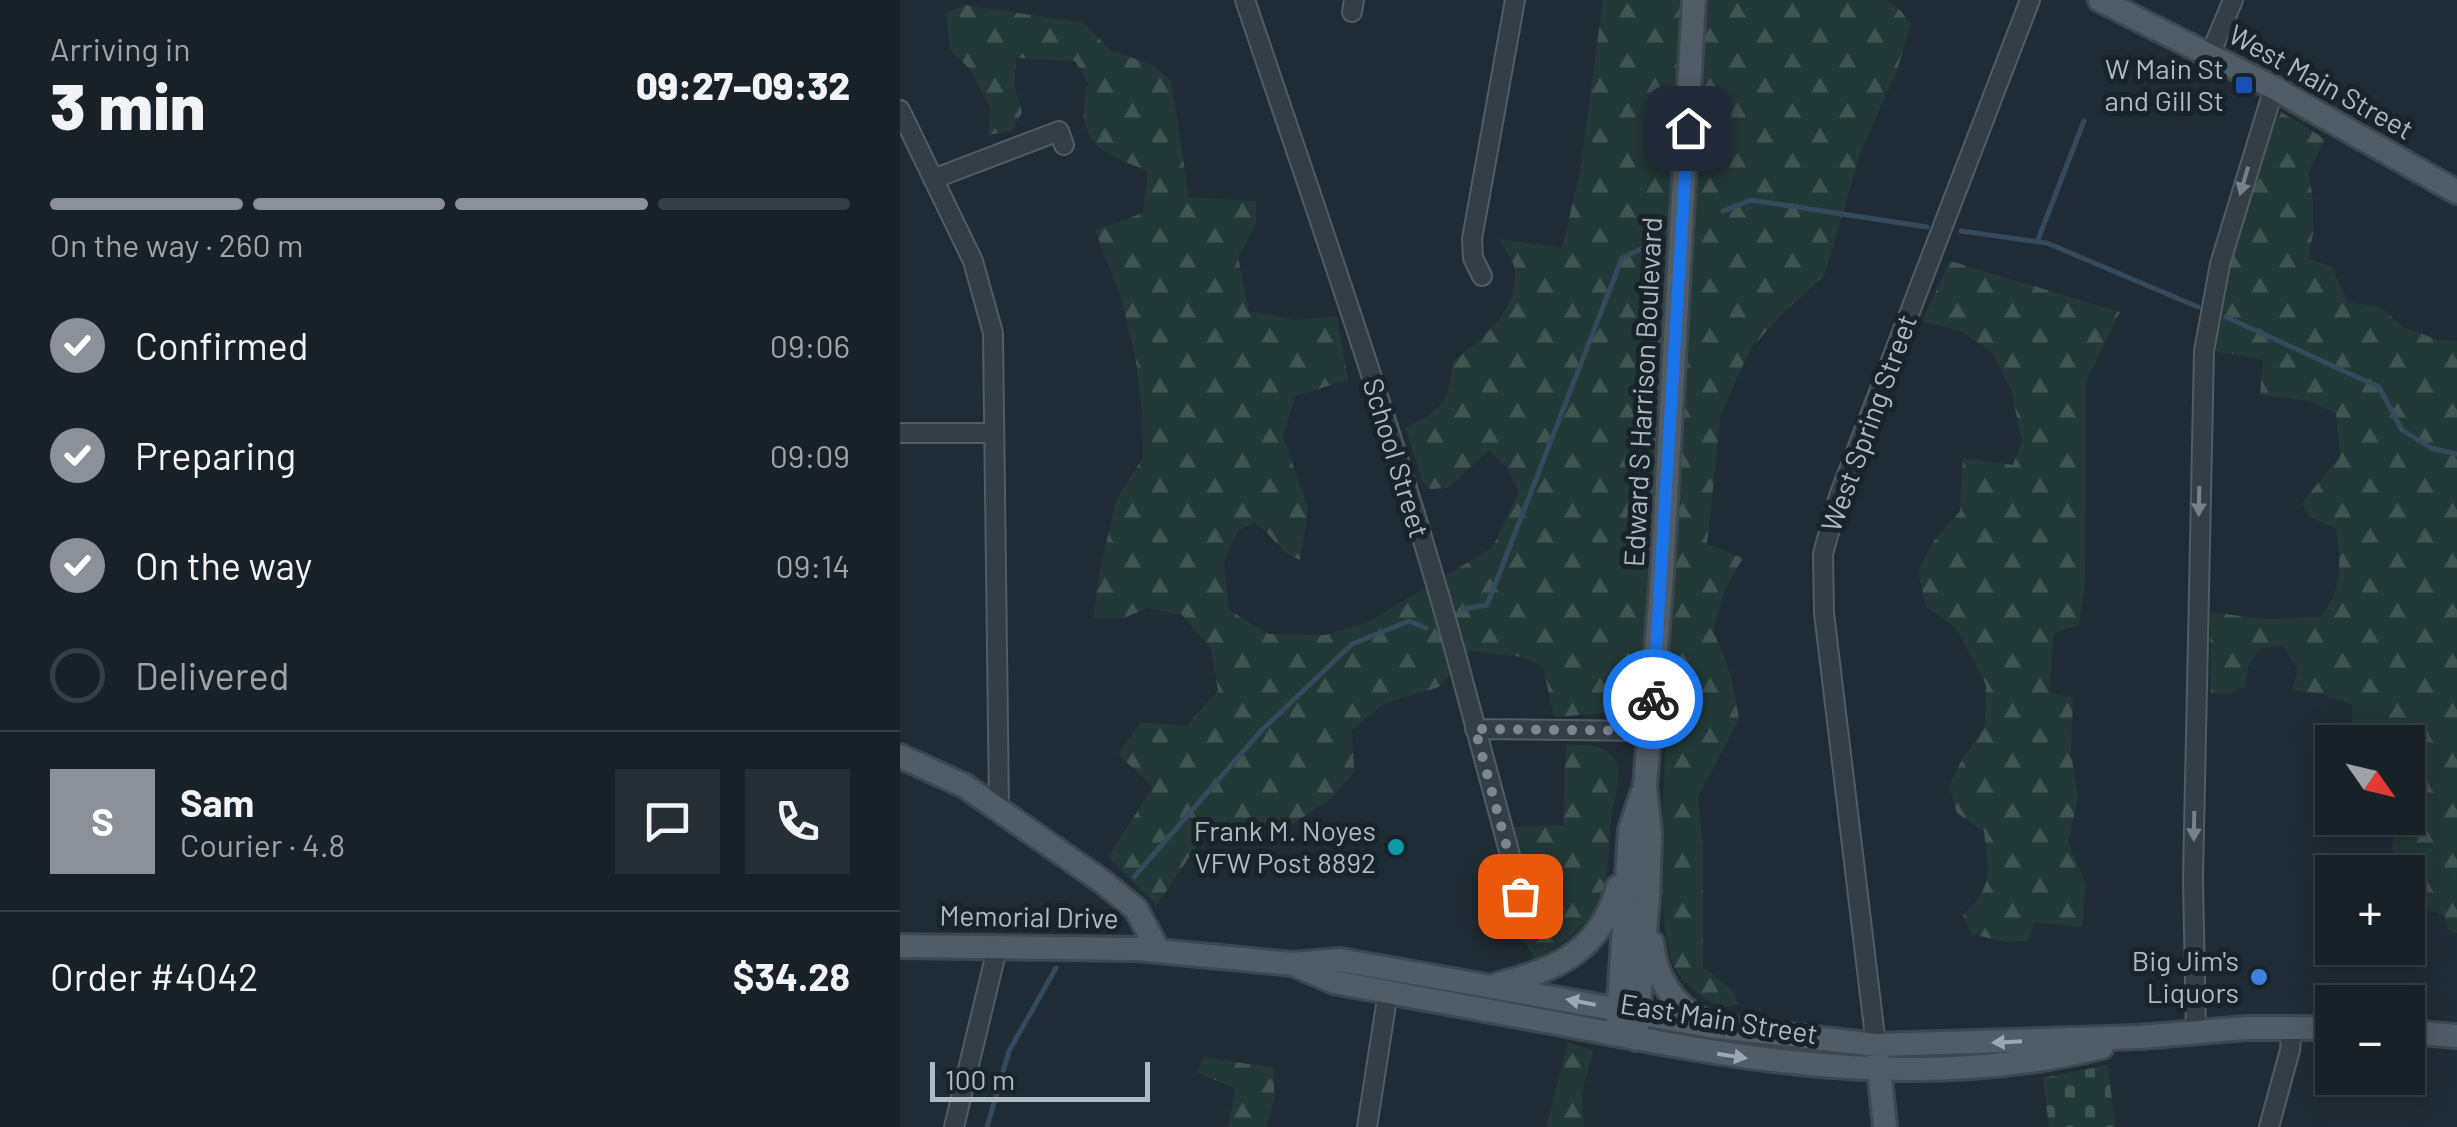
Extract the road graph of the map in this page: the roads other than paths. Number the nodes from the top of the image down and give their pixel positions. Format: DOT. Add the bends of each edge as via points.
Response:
graph roads {
  1 [pos="1245,0"];
  2 [pos="1516,0"];
  3 [pos="1694,0"];
  4 [pos="2030,0"];
  5 [pos="2100,0"];
  6 [pos="2234,0"];
  7 [pos="2210,55"];
  8 [pos="2274,88"];
  9 [pos="900,110"];
  10 [pos="1064,145"];
  11 [pos="934,179"];
  12 [pos="2457,192"];
  13 [pos="1482,276"];
  14 [pos="900,432"];
  15 [pos="994,433"];
  16 [pos="1475,729"];
  17 [pos="1650,731"];
  18 [pos="900,756"];
  19 [pos="1645,786"];
  20 [pos="999,808"];
  21 [pos="1630,830"];
  22 [pos="1648,898"];
  23 [pos="1528,922"];
  24 [pos="998,945"];
  25 [pos="900,946"];
  26 [pos="1158,950"];
  27 [pos="1294,964"];
  28 [pos="1493,985"];
  29 [pos="1388,992"];
  30 [pos="1630,1011"];
  31 [pos="1710,1026"];
  32 [pos="2292,1028"];
  33 [pos="2315,1028"];
  34 [pos="2196,1031"];
  35 [pos="2425,1033"];
  36 [pos="1626,1036"];
  37 [pos="2457,1036"];
  38 [pos="2140,1037"];
  39 [pos="1876,1045"];
  40 [pos="1879,1070"];
  41 [pos="954,1127"];
  42 [pos="1367,1127"];
  43 [pos="1885,1127"];
  44 [pos="2269,1127"];
  1 -- 16 [label="street, School Street" via="1361,344"];
  2 -- 13 [label="street" via="1472,239"];
  3 -- 17 [label="main road, Edward S Harrison Boulevard"];
  4 -- 39 [label="street, West Spring Street" via="1822,554"];
  5 -- 7 [label="main road, West Main Street"];
  6 -- 7 [label="street"];
  7 -- 8 [label="main road, West Main Street"];
  8 -- 12 [label="main road, West Main Street"];
  8 -- 34 [label="street, one-way" via="2220,264 2204,351"];
  9 -- 11 [label="street"];
  10 -- 11 [label="street" via="1059,132"];
  11 -- 15 [label="street" via="988,308"];
  14 -- 15 [label="street"];
  15 -- 20 [label="street"];
  16 -- 17 [label="street"];
  16 -- 23 [label="street, School Street"];
  17 -- 19 [label="main road, Edward S Harrison Boulevard"];
  18 -- 20 [label="main road"];
  19 -- 21 [label="main road, Edward S Harrison Boulevard"];
  19 -- 22 [label="main road, Edward S Harrison Boulevard"];
  20 -- 26 [label="main road" via="1136,908"];
  21 -- 28 [label="main road" via="1614,900 1595,935 1554,968"];
  21 -- 30 [label="main road, Edward S Harrison Boulevard"];
  22 -- 30 [label="main road, Edward S Harrison Boulevard"];
  22 -- 31 [label="main road" via="1653,952 1666,987"];
  24 -- 25 [label="main road, Memorial Drive"];
  24 -- 26 [label="main road, Memorial Drive"];
  24 -- 41 [label="street"];
  26 -- 27 [label="main road, East Main Street"];
  27 -- 28 [label="main road, East Main Street" via="1340,960"];
  27 -- 29 [label="main road, East Main Street" via="1334,982"];
  30 -- 28 [label="main road, East Main Street, one-way"];
  29 -- 36 [label="main road, East Main Street"];
  29 -- 42 [label="street"];
  30 -- 31 [label="main road, East Main Street"];
  30 -- 36 [label="main road, Edward S Harrison Boulevard"];
  31 -- 39 [label="main road, East Main Street"];
  32 -- 33 [label="main road, East Main Street"];
  32 -- 34 [label="main road, East Main Street"];
  32 -- 44 [label="street"];
  34 -- 38 [label="main road, East Main Street"];
  35 -- 37 [label="main road"];
  36 -- 40 [label="main road, East Main Street, one-way" via="1784,1064"];
  38 -- 39 [label="main road, East Main Street, one-way"];
  38 -- 40 [label="main road, East Main Street" via="2032,1062"];
  39 -- 40 [label="main road"];
  40 -- 43 [label="main road"];
}
